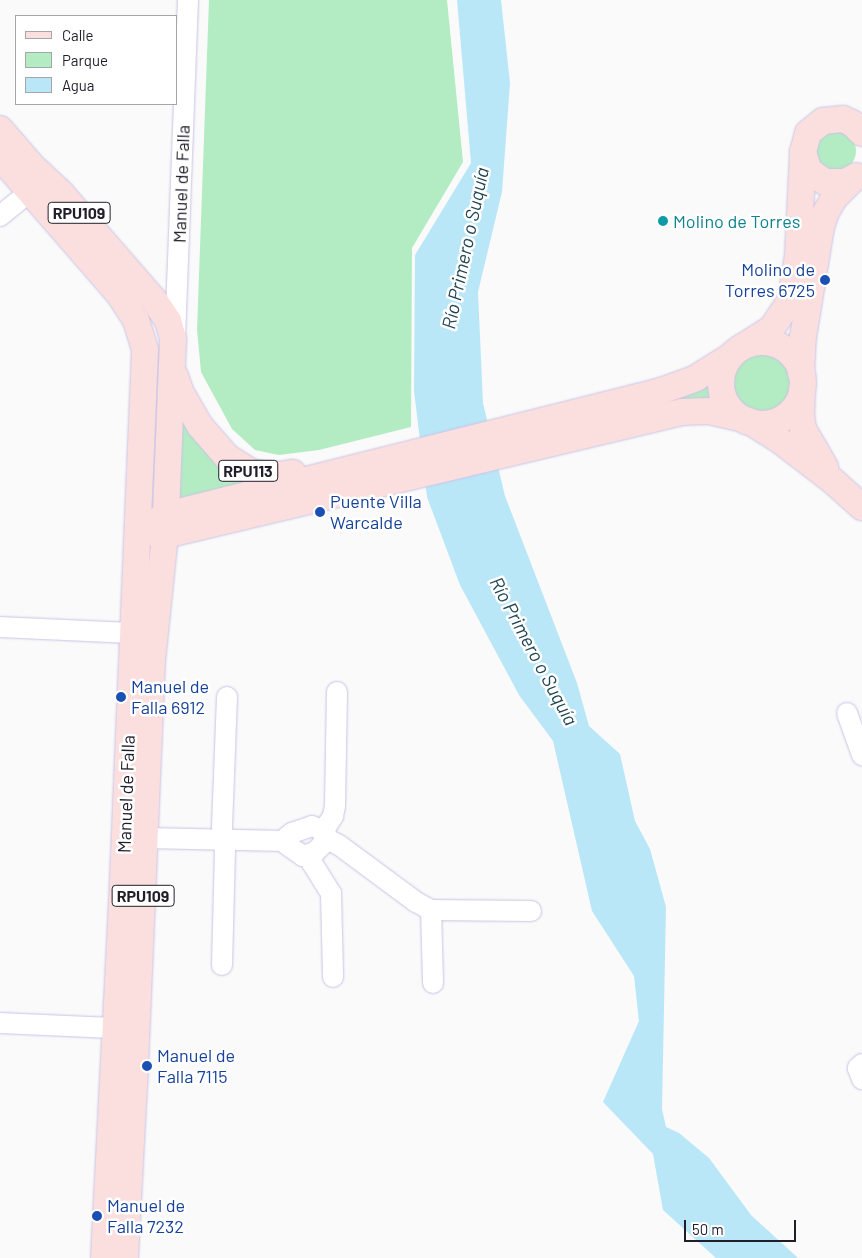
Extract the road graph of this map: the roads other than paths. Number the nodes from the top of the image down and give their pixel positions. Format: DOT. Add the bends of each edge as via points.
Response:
graph roads {
  1 [pos="188,0"];
  2 [pos="856,125"];
  3 [pos="0,129"];
  4 [pos="803,152"];
  5 [pos="0,157"];
  6 [pos="860,172"];
  7 [pos="30,192"];
  8 [pos="0,216"];
  9 [pos="179,278"];
  10 [pos="154,300"];
  11 [pos="141,330"];
  12 [pos="737,351"];
  13 [pos="173,364"];
  14 [pos="802,380"];
  15 [pos="746,420"];
  16 [pos="567,427"];
  17 [pos="385,467"];
  18 [pos="833,481"];
  19 [pos="862,507"];
  20 [pos="160,525"];
  21 [pos="133,625"];
  22 [pos="0,628"];
  23 [pos="338,692"];
  24 [pos="226,697"];
  25 [pos="847,712"];
  26 [pos="862,755"];
  27 [pos="325,834"];
  28 [pos="145,838"];
  29 [pos="224,838"];
  30 [pos="285,841"];
  31 [pos="310,855"];
  32 [pos="431,910"];
  33 [pos="531,911"];
  34 [pos="222,966"];
  35 [pos="333,977"];
  36 [pos="433,983"];
  37 [pos="0,1023"];
  38 [pos="127,1028"];
  39 [pos="862,1064"];
  40 [pos="862,1079"];
  41 [pos="104,1258"];
  42 [pos="125,1258"];
  1 -- 9 [label="street, Manuel de Falla"];
  2 -- 4 [label="main road, RPU113" via="823,121 808,133"];
  3 -- 10 [label="main road, RPU109"];
  4 -- 6 [label="main road, RPU113" via="809,170 825,182 845,182"];
  4 -- 12 [label="main road, RPU113" via="797,263 791,300 772,328"];
  5 -- 7 [label="main road, RPU109"];
  6 -- 14 [label="main road, RPU113" via="834,198 821,228 803,337"];
  7 -- 8 [label="street"];
  7 -- 11 [label="main road, RPU109" via="119,294"];
  9 -- 10 [label="street" via="171,289"];
  9 -- 13 [label="street, Manuel de Falla"];
  10 -- 13 [label="main road, Manuel de Falla / RPU109" via="171,331"];
  11 -- 20 [label="main road" via="154,346 157,371"];
  11 -- 21 [label="main road, Manuel de Falla / RPU109" via="145,362"];
  12 -- 14 [label="main road, RPU113" via="762,342 779,346 793,358"];
  12 -- 15 [label="main road" via="722,374 722,393 731,410"];
  12 -- 16 [label="main road, RPU113" via="696,378 674,388"];
  13 -- 17 [label="main road, RPU113" via="180,393 200,426 228,457 251,472 273,476 350,460"];
  13 -- 20 [label="main road, Manuel de Falla / RPU109"];
  14 -- 15 [label="main road, RPU113" via="798,401 784,417 764,424"];
  14 -- 18 [label="main road" via="800,415 803,429"];
  15 -- 16 [label="main road, RPU113" via="708,411 691,411"];
  15 -- 18 [label="main road" via="778,439"];
  16 -- 17 [label="main road, RPU113"];
  17 -- 20 [label="main road, RPU113"];
  18 -- 19 [label="main road"];
  20 -- 21 [label="main road"];
  20 -- 28 [label="main road, Manuel de Falla / RPU109"];
  21 -- 22 [label="street"];
  21 -- 38 [label="main road, Manuel de Falla / RPU109"];
  23 -- 27 [label="street" via="335,806"];
  24 -- 29 [label="street"];
  25 -- 26 [label="street"];
  27 -- 30 [label="street" via="312,826 292,833"];
  27 -- 31 [label="street"];
  27 -- 32 [label="street"];
  28 -- 29 [label="street"];
  28 -- 38 [label="main road, Manuel de Falla / RPU109"];
  29 -- 30 [label="street"];
  29 -- 34 [label="street"];
  30 -- 31 [label="street" via="291,850"];
  31 -- 35 [label="street" via="331,893"];
  32 -- 33 [label="street"];
  32 -- 36 [label="street"];
  37 -- 38 [label="street"];
  38 -- 41 [label="main road, Manuel de Falla / RPU109"];
  38 -- 42 [label="main road, Manuel de Falla / RPU109"];
  39 -- 40 [label="street" via="858,1068"];
}
